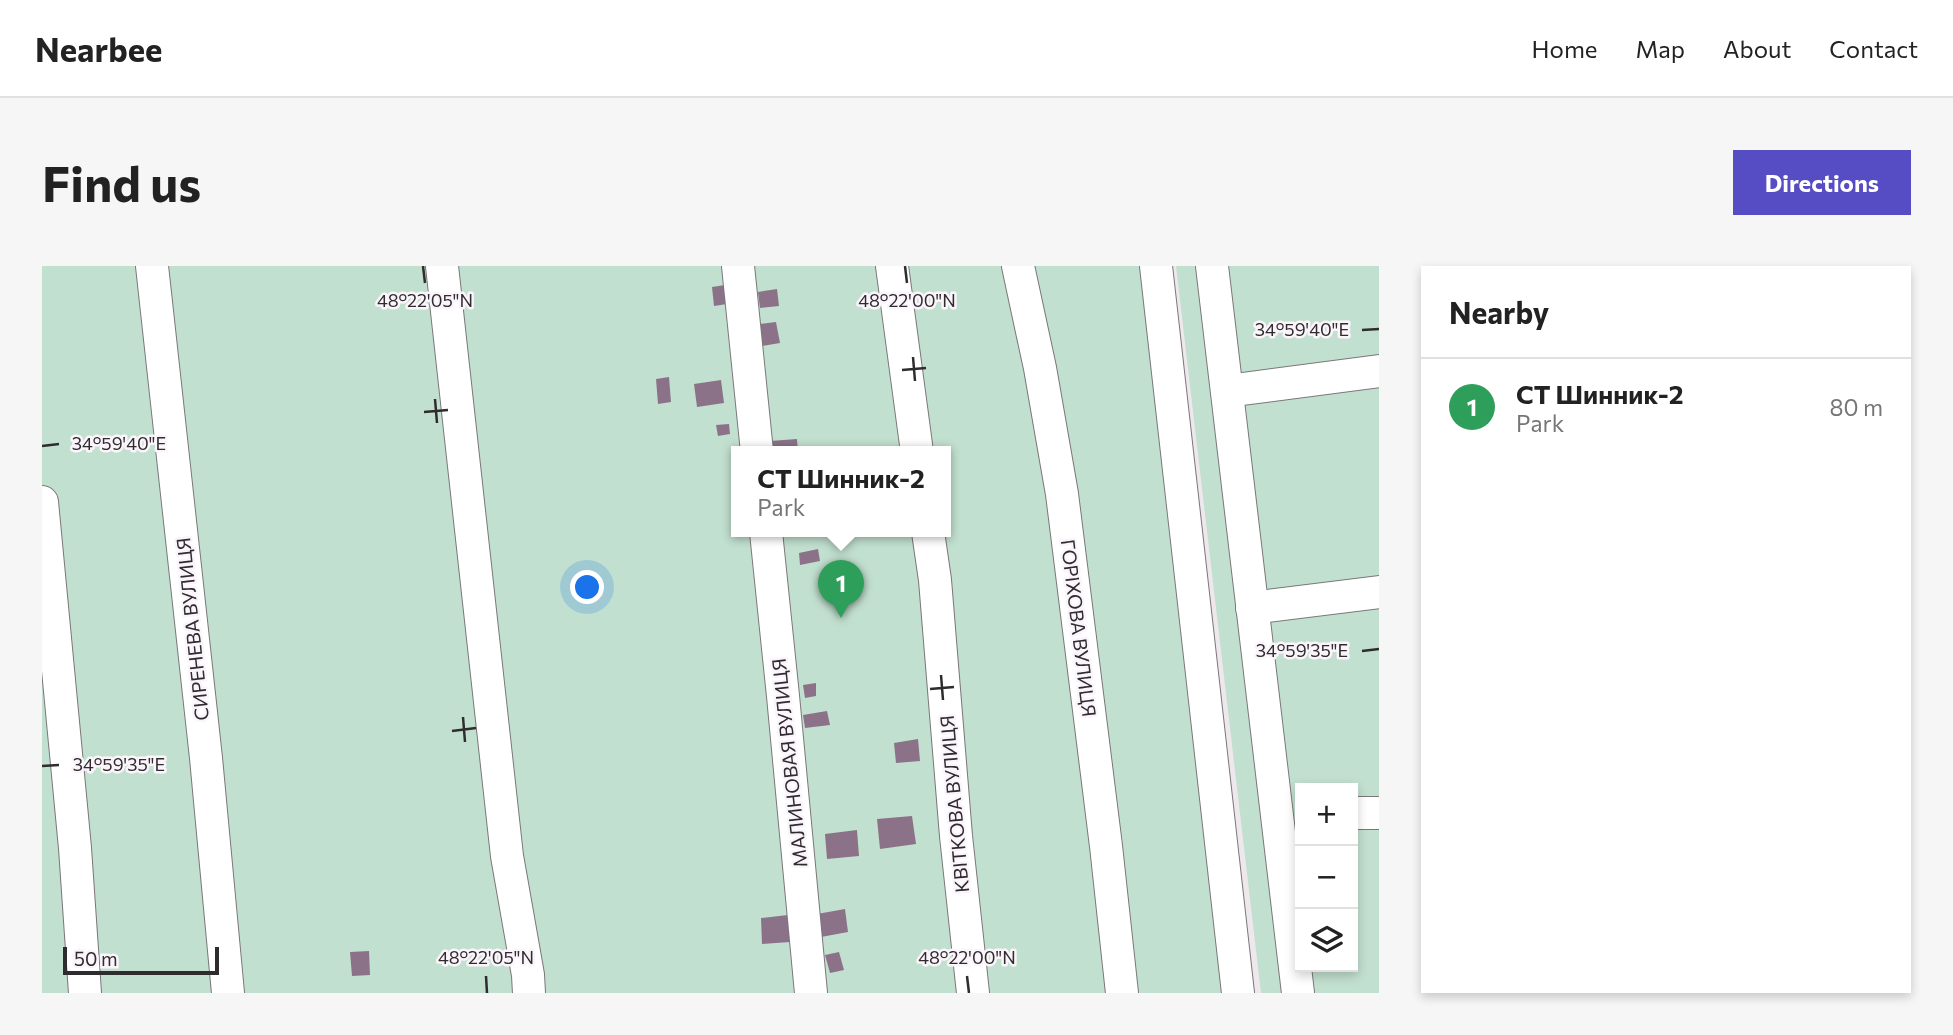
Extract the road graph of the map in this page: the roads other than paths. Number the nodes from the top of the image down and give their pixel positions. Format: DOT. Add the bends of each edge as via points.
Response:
graph roads {
  1 [pos="152,266"];
  2 [pos="442,266"];
  3 [pos="738,266"];
  4 [pos="892,266"];
  5 [pos="1018,266"];
  6 [pos="1156,266"];
  7 [pos="1212,266"];
  8 [pos="1379,371"];
  9 [pos="1227,391"];
  10 [pos="756,446"];
  11 [pos="917,446"];
  12 [pos="42,502"];
  13 [pos="767,537"];
  14 [pos="929,537"];
  15 [pos="1379,592"];
  16 [pos="1252,608"];
  17 [pos="1358,813"];
  18 [pos="1379,813"];
  19 [pos="1289,816"];
  20 [pos="85,993"];
  21 [pos="228,993"];
  22 [pos="529,993"];
  23 [pos="811,993"];
  24 [pos="973,993"];
  25 [pos="1122,993"];
  26 [pos="1238,993"];
  27 [pos="1298,993"];
  1 -- 21 [label="street, СИРЕНЕВА ВУЛИЦЯ"];
  2 -- 22 [label="street" via="507,856"];
  3 -- 10 [label="street"];
  4 -- 11 [label="street"];
  5 -- 25 [label="street, ГОРІХОВА ВУЛИЦЯ" via="1062,494"];
  6 -- 26 [label="street"];
  7 -- 9 [label="street"];
  8 -- 9 [label="street"];
  9 -- 16 [label="street"];
  12 -- 20 [label="street"];
  13 -- 23 [label="street, МАЛИНОВАЯ ВУЛИЦЯ"];
  14 -- 24 [label="street, КВІТКОВА ВУЛИЦЯ"];
  15 -- 16 [label="street"];
  16 -- 19 [label="street"];
  17 -- 18 [label="street"];
  19 -- 27 [label="street"];
}
